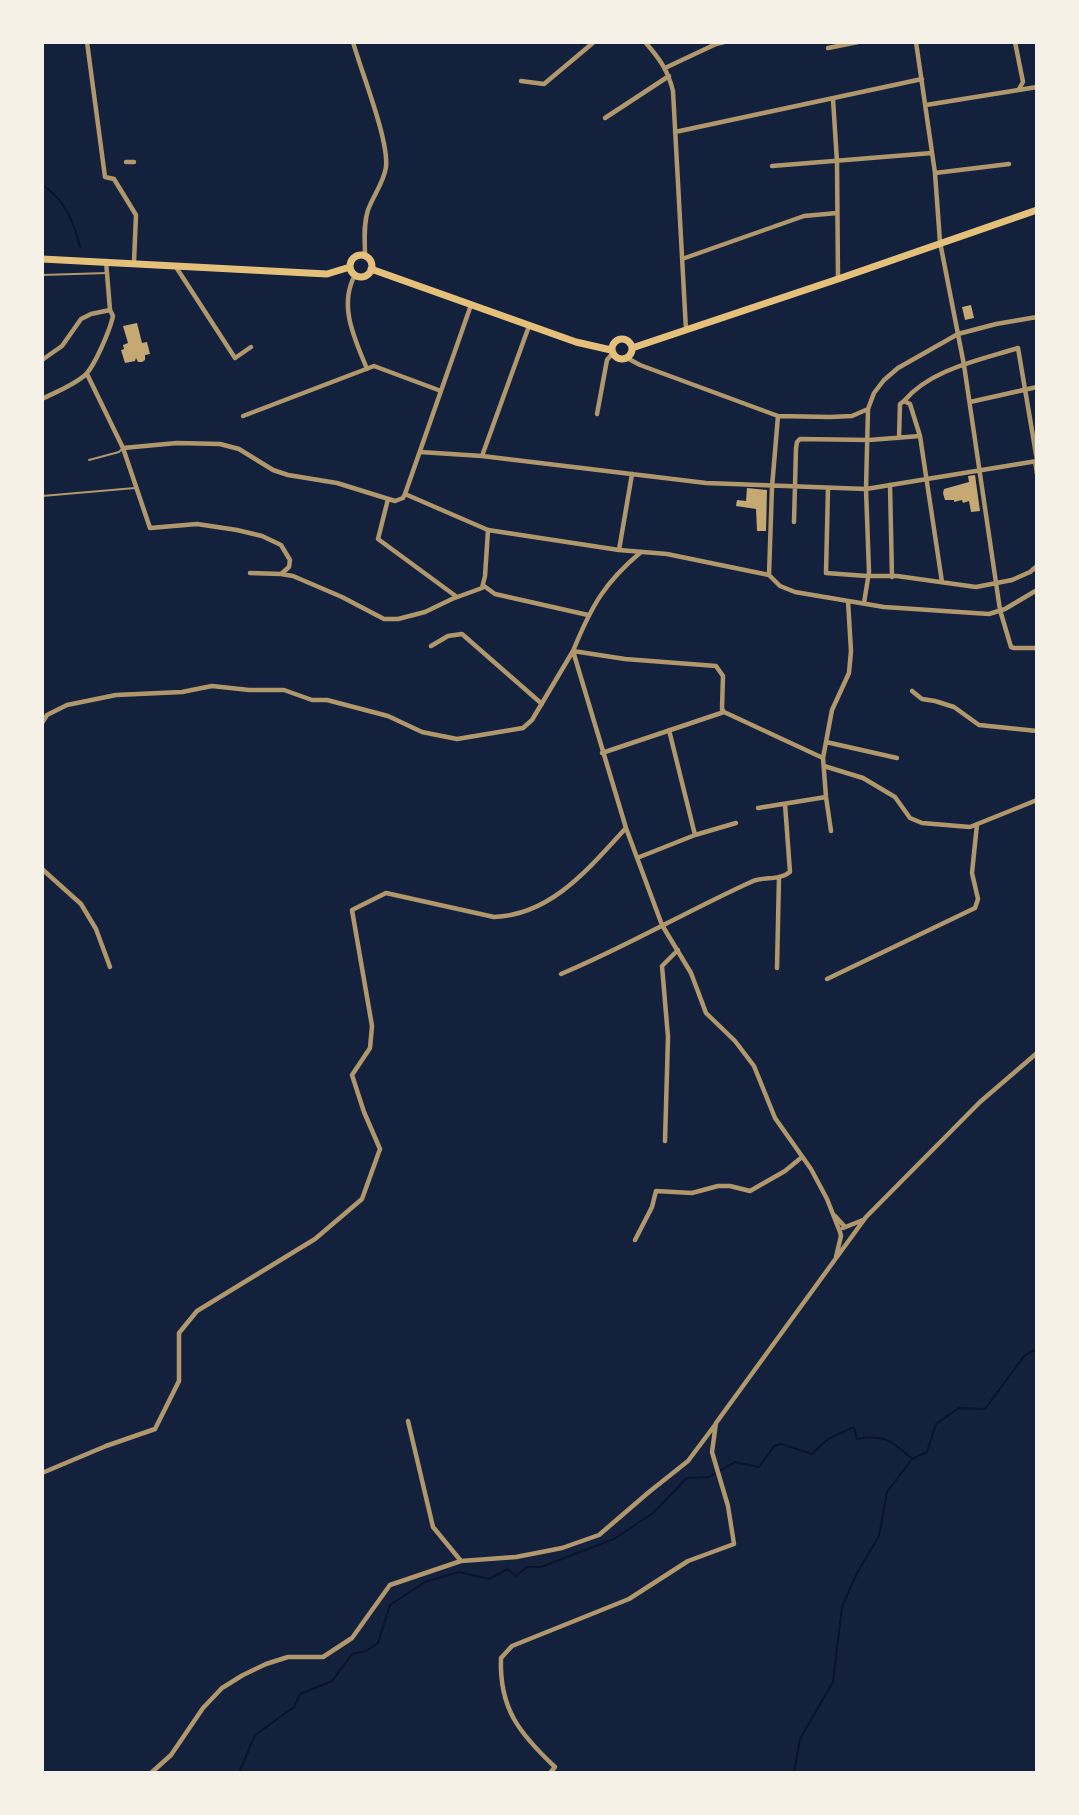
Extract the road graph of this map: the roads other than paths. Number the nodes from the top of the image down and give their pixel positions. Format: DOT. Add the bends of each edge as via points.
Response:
graph roads {
  1 [pos="87,42"];
  2 [pos="353,42"];
  3 [pos="594,42"];
  4 [pos="645,42"];
  5 [pos="724,42"];
  6 [pos="858,42"];
  7 [pos="916,42"];
  8 [pos="1016,42"];
  9 [pos="828,48"];
  10 [pos="665,68"];
  11 [pos="669,76"];
  12 [pos="922,79"];
  13 [pos="521,81"];
  14 [pos="1037,87"];
  15 [pos="1019,89"];
  16 [pos="833,99"];
  17 [pos="926,105"];
  18 [pos="605,118"];
  19 [pos="675,132"];
  20 [pos="932,153"];
  21 [pos="126,162"];
  22 [pos="134,162"];
  23 [pos="837,162"];
  24 [pos="1009,164"];
  25 [pos="772,166"];
  26 [pos="935,173"];
  27 [pos="1037,210"];
  28 [pos="837,213"];
  29 [pos="940,242"];
  30 [pos="365,256"];
  31 [pos="42,258"];
  32 [pos="682,260"];
  33 [pos="106,261"];
  34 [pos="134,262"];
  35 [pos="174,264"];
  36 [pos="350,267"];
  37 [pos="371,269"];
  38 [pos="107,273"];
  39 [pos="42,275"];
  40 [pos="355,275"];
  41 [pos="838,279"];
  42 [pos="471,305"];
  43 [pos="110,309"];
  44 [pos="1037,310"];
  45 [pos="1036,317"];
  46 [pos="529,326"];
  47 [pos="686,330"];
  48 [pos="958,334"];
  49 [pos="251,347"];
  50 [pos="632,348"];
  51 [pos="612,352"];
  52 [pos="627,358"];
  53 [pos="42,360"];
  54 [pos="964,365"];
  55 [pos="367,369"];
  56 [pos="87,374"];
  57 [pos="1037,387"];
  58 [pos="1026,390"];
  59 [pos="441,391"];
  60 [pos="42,399"];
  61 [pos="904,401"];
  62 [pos="970,402"];
  63 [pos="868,409"];
  64 [pos="597,414"];
  65 [pos="243,416"];
  66 [pos="778,416"];
  67 [pos="920,436"];
  68 [pos="899,438"];
  69 [pos="868,440"];
  70 [pos="123,448"];
  71 [pos="420,452"];
  72 [pos="482,456"];
  73 [pos="89,460"];
  74 [pos="1036,460"];
  75 [pos="980,471"];
  76 [pos="632,474"];
  77 [pos="1037,474"];
  78 [pos="926,479"];
  79 [pos="890,485"];
  80 [pos="772,487"];
  81 [pos="138,488"];
  82 [pos="794,488"];
  83 [pos="828,488"];
  84 [pos="866,489"];
  85 [pos="405,494"];
  86 [pos="42,496"];
  87 [pos="388,499"];
  88 [pos="794,522"];
  89 [pos="488,530"];
  90 [pos="619,550"];
  91 [pos="641,552"];
  92 [pos="1037,567"];
  93 [pos="250,573"];
  94 [pos="281,574"];
  95 [pos="770,575"];
  96 [pos="867,576"];
  97 [pos="892,577"];
  98 [pos="942,582"];
  99 [pos="996,583"];
  100 [pos="484,586"];
  101 [pos="1037,590"];
  102 [pos="457,597"];
  103 [pos="848,601"];
  104 [pos="864,603"];
  105 [pos="1000,610"];
  106 [pos="588,615"];
  107 [pos="431,646"];
  108 [pos="1037,648"];
  109 [pos="573,651"];
  110 [pos="912,692"];
  111 [pos="542,704"];
  112 [pos="724,712"];
  113 [pos="42,723"];
  114 [pos="669,730"];
  115 [pos="1037,731"];
  116 [pos="826,742"];
  117 [pos="602,753"];
  118 [pos="823,758"];
  119 [pos="897,758"];
  120 [pos="824,766"];
  121 [pos="826,797"];
  122 [pos="1037,800"];
  123 [pos="785,804"];
  124 [pos="758,808"];
  125 [pos="736,823"];
  126 [pos="977,824"];
  127 [pos="626,828"];
  128 [pos="831,831"];
  129 [pos="695,835"];
  130 [pos="637,858"];
  131 [pos="42,869"];
  132 [pos="779,877"];
  133 [pos="662,925"];
  134 [pos="678,950"];
  135 [pos="110,967"];
  136 [pos="777,968"];
  137 [pos="561,974"];
  138 [pos="827,979"];
  139 [pos="1037,1053"];
  140 [pos="665,1141"];
  141 [pos="802,1157"];
  142 [pos="827,1199"];
  143 [pos="866,1217"];
  144 [pos="846,1227"];
  145 [pos="840,1234"];
  146 [pos="850,1237"];
  147 [pos="635,1240"];
  148 [pos="836,1258"];
  149 [pos="408,1421"];
  150 [pos="716,1423"];
  151 [pos="42,1473"];
  152 [pos="461,1561"];
  153 [pos="151,1773"];
  154 [pos="550,1773"];
  1 -- 34 [label="street" via="105,177 114,178 136,215"];
  2 -- 30 [label="street" via="386,164 364,223"];
  3 -- 13 [label="street" via="544,84"];
  4 -- 10 [label="street"];
  5 -- 10 [label="street"];
  6 -- 9 [label="street"];
  7 -- 12 [label="street"];
  8 -- 15 [label="street" via="1023,82"];
  10 -- 11 [label="street"];
  11 -- 18 [label="street"];
  11 -- 19 [label="street"];
  12 -- 16 [label="street"];
  12 -- 17 [label="street"];
  14 -- 15 [label="street"];
  15 -- 17 [label="street"];
  16 -- 19 [label="street"];
  16 -- 23 [label="street"];
  17 -- 20 [label="street"];
  19 -- 32 [label="street"];
  20 -- 23 [label="street"];
  20 -- 26 [label="street"];
  21 -- 22 [label="street"];
  23 -- 25 [label="street"];
  23 -- 28 [label="street"];
  24 -- 26 [label="street"];
  26 -- 29 [label="street"];
  27 -- 29 [label="main road"];
  28 -- 32 [label="street" via="804,216"];
  28 -- 41 [label="street"];
  29 -- 41 [label="main road"];
  29 -- 48 [label="street"];
  30 -- 36 [label="main road" via="353,258"];
  30 -- 37 [label="main road" via="372,264"];
  31 -- 33 [label="main road"];
  32 -- 47 [label="street"];
  33 -- 34 [label="main road"];
  33 -- 38 [label="street"];
  34 -- 35 [label="main road"];
  35 -- 36 [label="main road" via="327,274"];
  35 -- 49 [label="street" via="235,358"];
  36 -- 40 [label="main road"];
  37 -- 40 [label="main road" via="364,276"];
  37 -- 42 [label="main road"];
  38 -- 39 [label="lane"];
  38 -- 43 [label="street"];
  40 -- 55 [label="street" via="347,300 350,325"];
  41 -- 47 [label="main road"];
  42 -- 46 [label="main road"];
  42 -- 59 [label="street"];
  43 -- 53 [label="street" via="81,319 62,346"];
  43 -- 56 [label="street" via="110,330"];
  44 -- 45 [label="street"];
  45 -- 48 [label="street"];
  46 -- 51 [label="main road"];
  46 -- 72 [label="street"];
  47 -- 50 [label="main road"];
  48 -- 54 [label="street"];
  48 -- 63 [label="street" via="898,368 874,393"];
  50 -- 51 [label="main road" via="620,339 614,342"];
  50 -- 52 [label="main road"];
  51 -- 52 [label="main road" via="619,359"];
  51 -- 64 [label="street"];
  52 -- 66 [label="street"];
  54 -- 58 [label="street" via="1018,348"];
  54 -- 61 [label="street" via="924,384"];
  54 -- 62 [label="street"];
  55 -- 59 [label="street" via="375,366"];
  55 -- 65 [label="street"];
  56 -- 60 [label="street"];
  56 -- 70 [label="street"];
  57 -- 58 [label="street"];
  58 -- 62 [label="street"];
  58 -- 74 [label="street"];
  59 -- 71 [label="street"];
  61 -- 67 [label="street" via="910,404"];
  61 -- 68 [label="street" via="900,404"];
  62 -- 75 [label="street"];
  63 -- 66 [label="street" via="852,416"];
  63 -- 69 [label="street"];
  66 -- 80 [label="street"];
  67 -- 68 [label="street"];
  67 -- 78 [label="street"];
  68 -- 69 [label="street"];
  69 -- 82 [label="street" via="800,439"];
  69 -- 84 [label="street"];
  70 -- 73 [label="lane"];
  70 -- 81 [label="street"];
  70 -- 87 [label="street" via="220,444 239,449 288,475 337,483"];
  71 -- 72 [label="street"];
  71 -- 85 [label="street"];
  72 -- 76 [label="street"];
  74 -- 75 [label="street"];
  74 -- 77 [label="street"];
  75 -- 78 [label="street"];
  75 -- 99 [label="street"];
  76 -- 80 [label="street"];
  76 -- 90 [label="street"];
  78 -- 79 [label="street"];
  78 -- 98 [label="street"];
  79 -- 84 [label="street"];
  79 -- 97 [label="street"];
  80 -- 82 [label="street"];
  80 -- 95 [label="street"];
  81 -- 86 [label="lane"];
  81 -- 94 [label="street" via="150,528 197,524 262,536 280,545 290,560"];
  82 -- 83 [label="street"];
  82 -- 88 [label="street"];
  83 -- 84 [label="street"];
  83 -- 96 [label="street" via="826,573"];
  84 -- 96 [label="street"];
  85 -- 87 [label="street" via="395,501"];
  85 -- 89 [label="street"];
  87 -- 102 [label="street" via="378,539"];
  89 -- 90 [label="street"];
  89 -- 100 [label="street"];
  90 -- 91 [label="street"];
  91 -- 95 [label="street"];
  91 -- 106 [label="street" via="606,586"];
  92 -- 99 [label="street" via="1012,580"];
  93 -- 94 [label="street"];
  94 -- 102 [label="street" via="342,597 384,619 398,620 425,612"];
  95 -- 103 [label="street" via="780,586 795,592"];
  96 -- 97 [label="street"];
  96 -- 104 [label="street"];
  97 -- 98 [label="street"];
  98 -- 99 [label="street" via="976,587"];
  99 -- 105 [label="street"];
  100 -- 102 [label="street"];
  100 -- 106 [label="street" via="495,594"];
  101 -- 105 [label="street"];
  103 -- 104 [label="street"];
  103 -- 116 [label="street" via="849,673 832,710"];
  104 -- 105 [label="street" via="989,614"];
  105 -- 108 [label="street" via="1011,646"];
  106 -- 109 [label="street"];
  107 -- 111 [label="street" via="448,636 462,634"];
  109 -- 111 [label="street"];
  109 -- 112 [label="street" via="716,666 723,676"];
  109 -- 117 [label="street"];
  110 -- 115 [label="street" via="922,699 954,707 979,725"];
  111 -- 113 [label="street" via="523,728 458,739 422,732 388,716 284,690 212,686 182,692 116,695 67,705"];
  112 -- 114 [label="street"];
  112 -- 118 [label="street"];
  114 -- 117 [label="street"];
  114 -- 129 [label="street"];
  116 -- 118 [label="street"];
  116 -- 119 [label="street"];
  117 -- 127 [label="street"];
  118 -- 120 [label="street"];
  120 -- 121 [label="street"];
  120 -- 126 [label="street" via="863,778 895,797 910,818 922,823 970,827"];
  121 -- 123 [label="street"];
  121 -- 128 [label="street"];
  122 -- 126 [label="street"];
  123 -- 124 [label="street"];
  123 -- 132 [label="street" via="790,872"];
  125 -- 129 [label="street"];
  126 -- 138 [label="street" via="972,873 978,899 975,908"];
  127 -- 130 [label="street"];
  127 -- 151 [label="street" via="558,896 511,917 494,917 386,893 352,910 372,1026 370,1048 352,1075 380,1149 362,1199 315,1239 196,1311 179,1333 179,1382 155,1430"];
  129 -- 130 [label="street"];
  130 -- 133 [label="street"];
  131 -- 135 [label="street" via="81,904 96,929"];
  132 -- 133 [label="street" via="755,880"];
  132 -- 136 [label="street"];
  133 -- 134 [label="street"];
  133 -- 137 [label="street"];
  134 -- 140 [label="street" via="662,966 668,1037"];
  134 -- 141 [label="street" via="692,973 706,1013 754,1066 775,1118"];
  139 -- 143 [label="street" via="980,1102"];
  141 -- 142 [label="street"];
  141 -- 147 [label="street" via="750,1191 730,1186 692,1192 656,1191"];
  142 -- 144 [label="street"];
  142 -- 145 [label="street"];
  143 -- 144 [label="street"];
  143 -- 146 [label="street"];
  144 -- 145 [label="street"];
  144 -- 146 [label="street"];
  145 -- 146 [label="street" via="845,1239"];
  145 -- 148 [label="street"];
  146 -- 148 [label="street"];
  148 -- 150 [label="street"];
  149 -- 152 [label="street" via="433,1527"];
  150 -- 152 [label="street" via="688,1461 599,1535 562,1548 516,1557"];
  150 -- 154 [label="street" via="712,1452 728,1506 734,1544 688,1561 629,1599 512,1646 501,1658 500,1679 506,1704 528,1742 555,1767"];
  152 -- 153 [label="street" via="390,1585 352,1638 323,1657 288,1657 266,1664 222,1688 203,1708 171,1755"];
}
